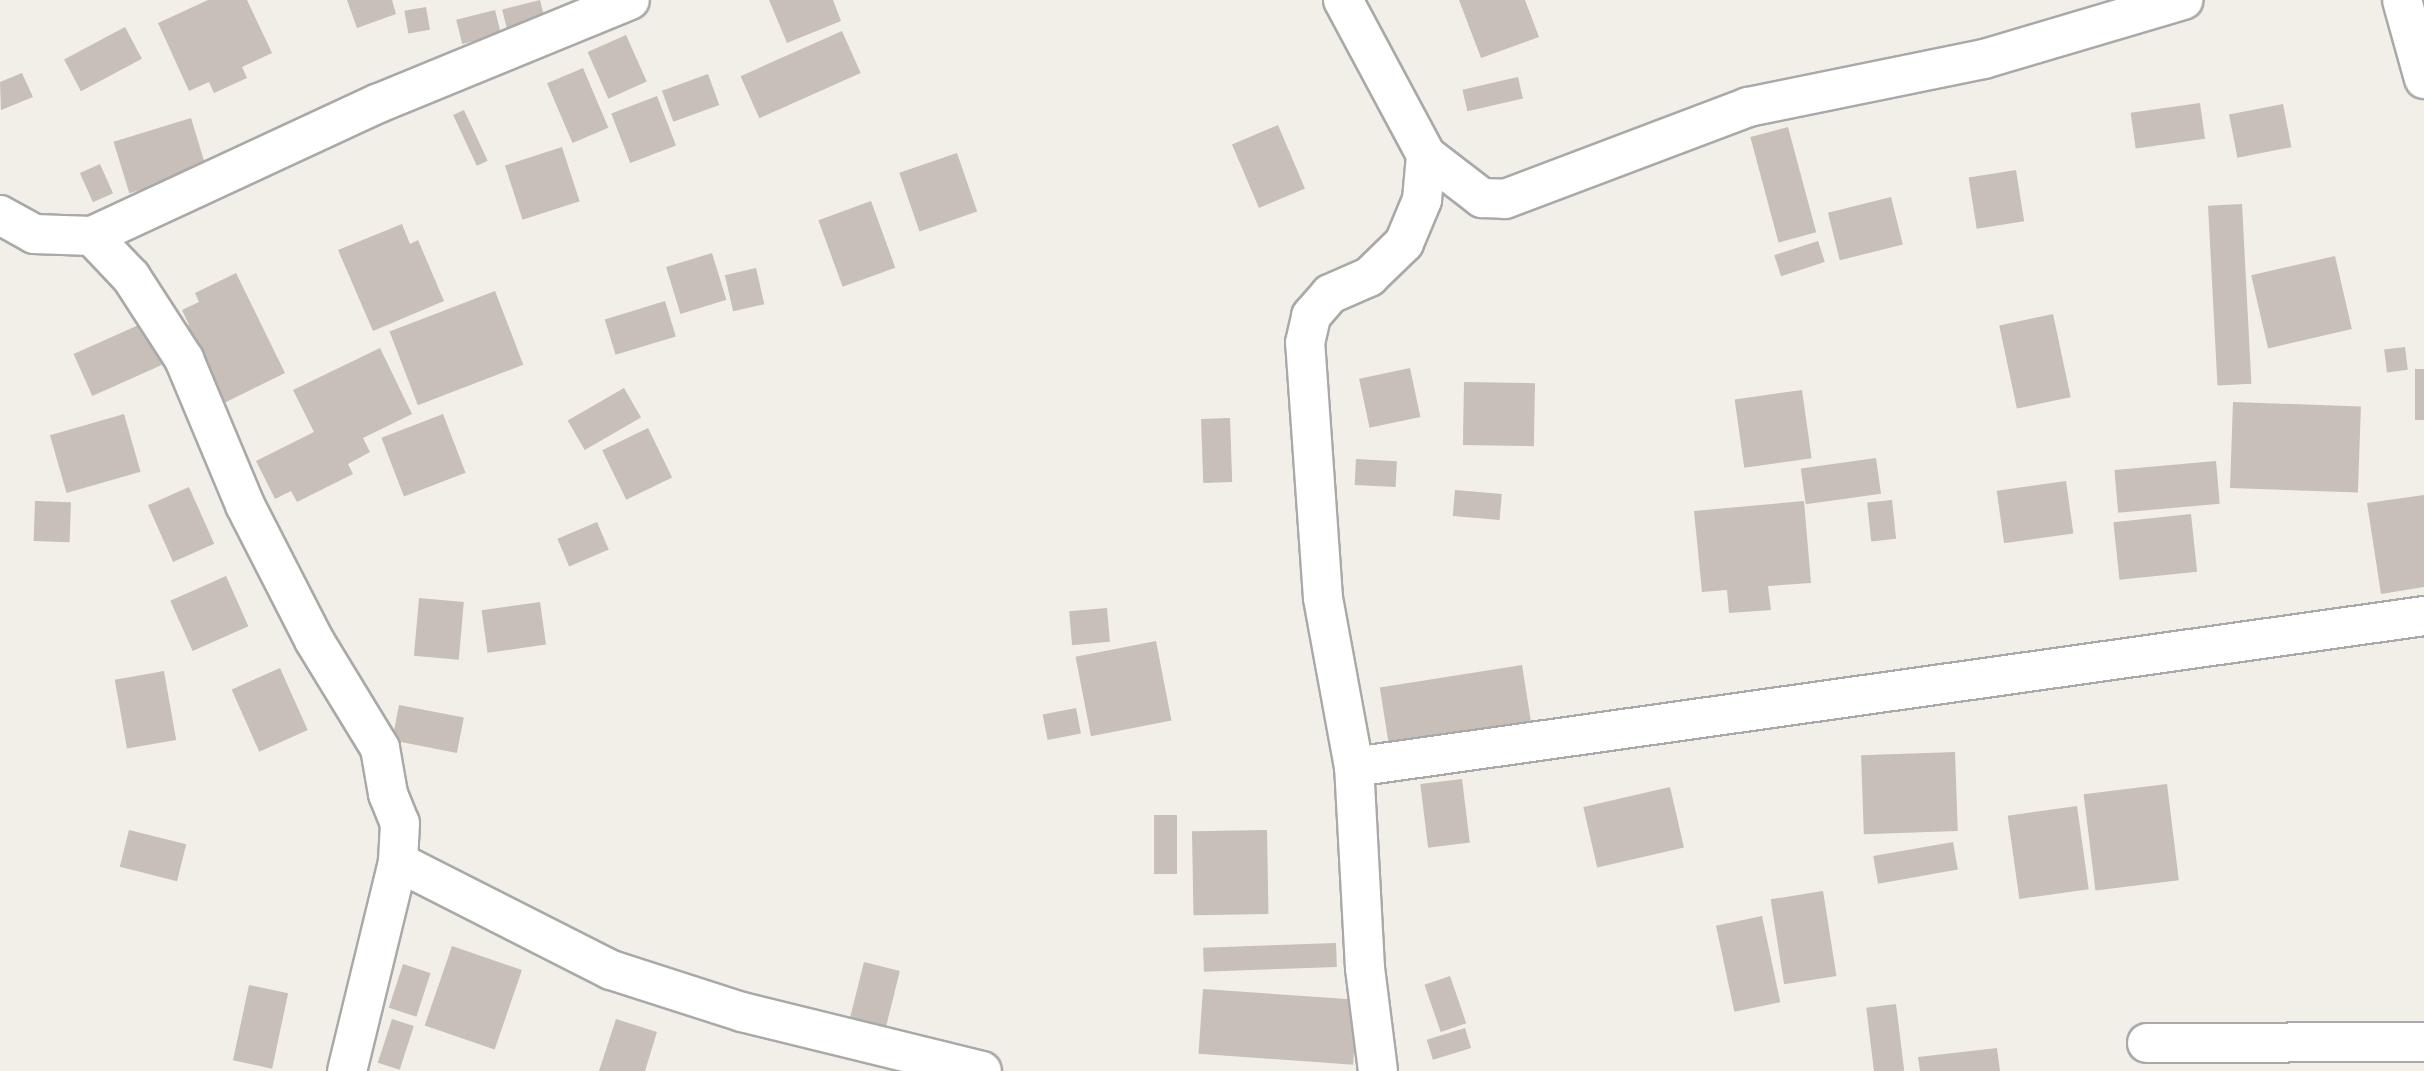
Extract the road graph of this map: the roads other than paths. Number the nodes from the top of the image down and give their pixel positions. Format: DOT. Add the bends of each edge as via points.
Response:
graph roads {
  1 [pos="630,0"];
  2 [pos="1343,0"];
  3 [pos="2183,0"];
  4 [pos="2402,0"];
  5 [pos="2424,79"];
  6 [pos="1426,155"];
  7 [pos="0,215"];
  8 [pos="92,236"];
  9 [pos="2424,616"];
  10 [pos="1354,767"];
  11 [pos="398,862"];
  12 [pos="2424,1042"];
  13 [pos="2147,1043"];
  14 [pos="347,1071"];
  15 [pos="982,1071"];
  16 [pos="1378,1071"];
  1 -- 8 [label="street" via="379,103"];
  2 -- 6 [label="street"];
  3 -- 6 [label="street" via="1984,59 1748,107 1505,199 1482,198"];
  4 -- 5 [label="street"];
  6 -- 10 [label="street" via="1422,200 1404,243 1369,277 1330,294 1311,316 1305,343 1323,598"];
  7 -- 8 [label="street" via="34,234"];
  8 -- 11 [label="street" via="131,277 184,359 245,505 314,640 380,748 388,794 400,823"];
  9 -- 10 [label="street"];
  10 -- 16 [label="street" via="1365,968"];
  11 -- 14 [label="street"];
  11 -- 15 [label="street" via="611,970 742,1012"];
  12 -- 13 [label="street"];
}
